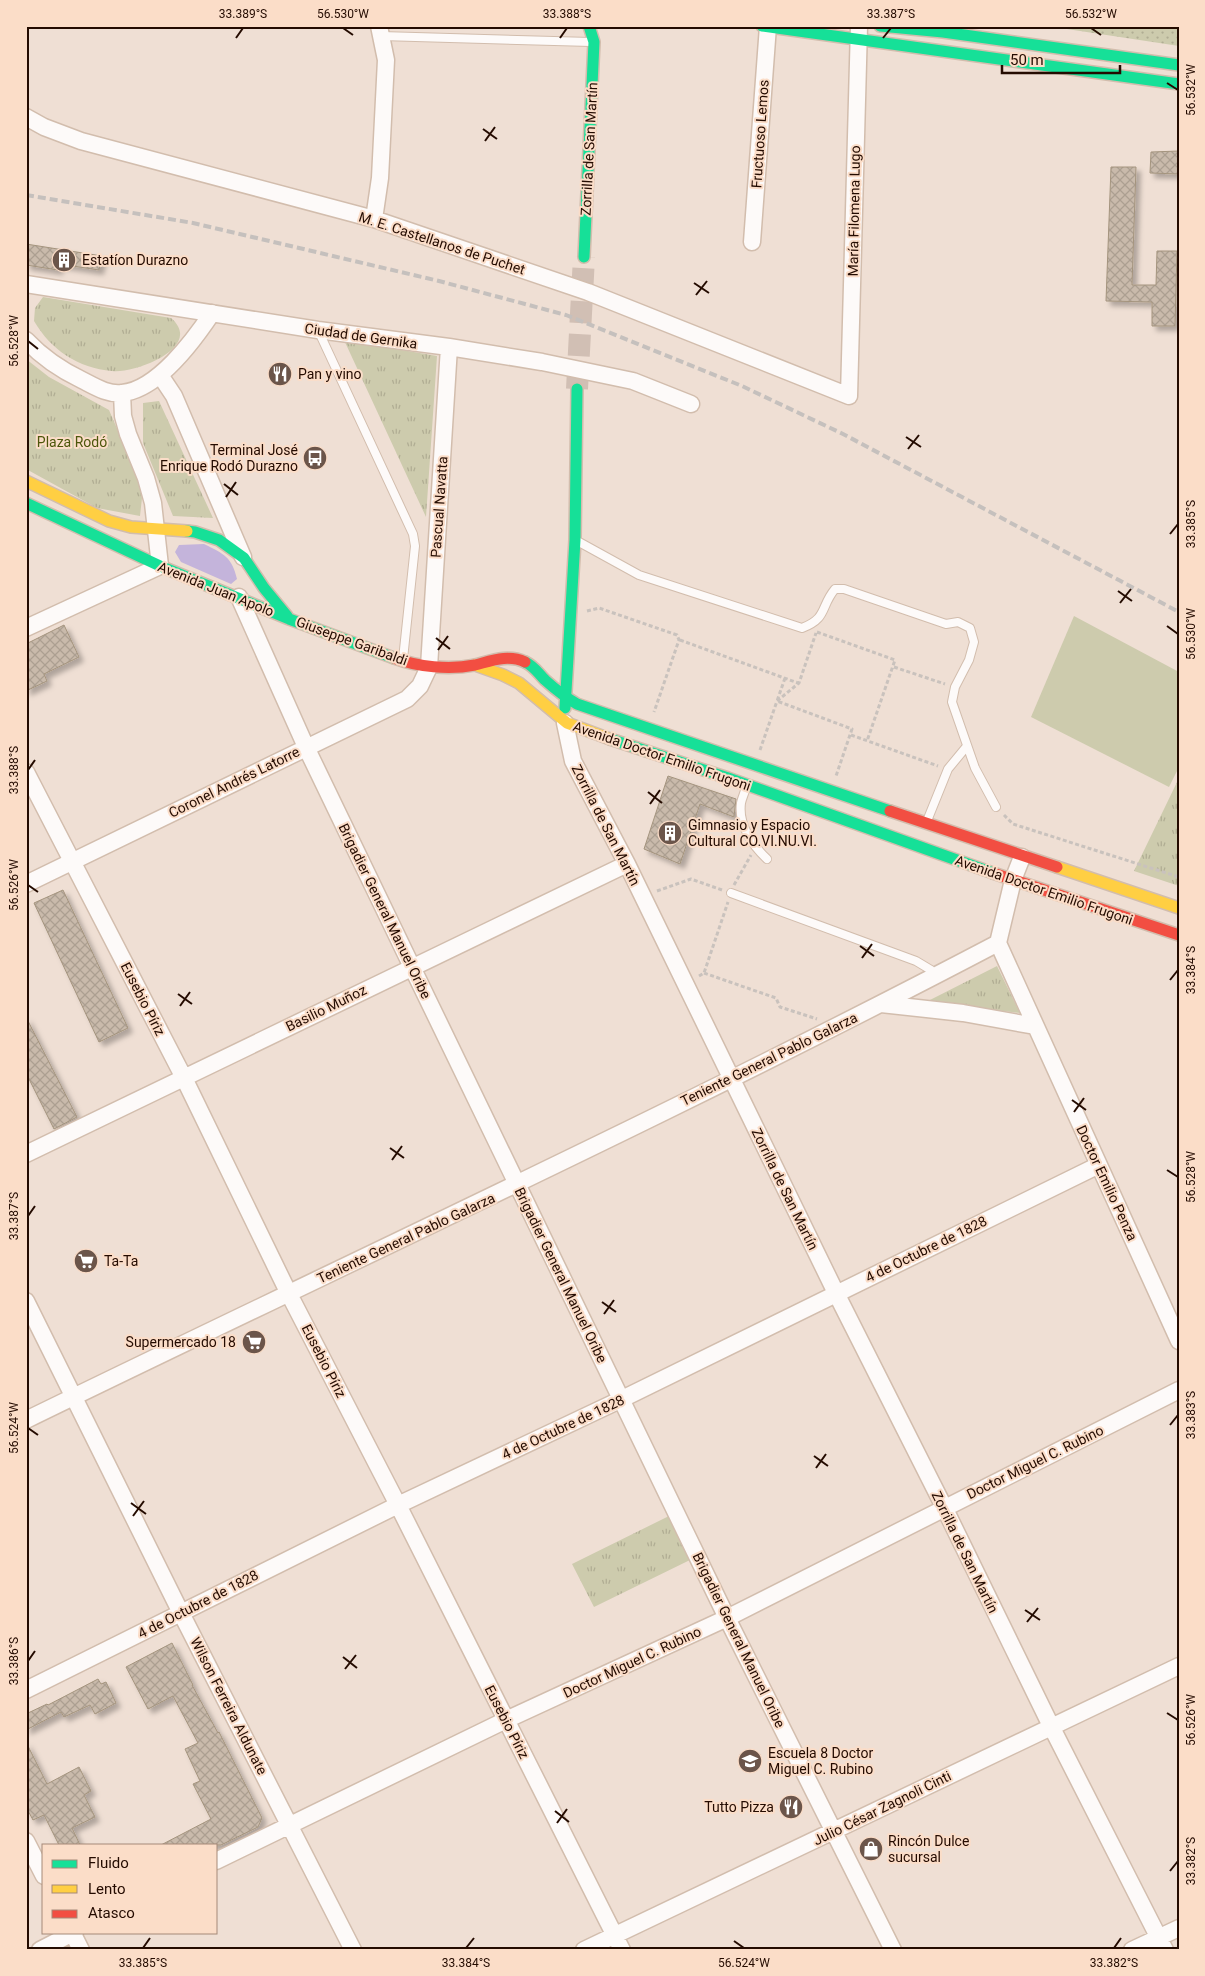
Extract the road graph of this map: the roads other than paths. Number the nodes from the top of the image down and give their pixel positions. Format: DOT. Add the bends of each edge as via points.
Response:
graph roads {
  1 [pos="589,26"];
  2 [pos="602,26"];
  3 [pos="880,26"];
  4 [pos="766,27"];
  5 [pos="943,29"];
  6 [pos="380,31"];
  7 [pos="858,33"];
  8 [pos="594,42"];
  9 [pos="940,51"];
  10 [pos="1179,65"];
  11 [pos="1179,84"];
  12 [pos="26,117"];
  13 [pos="374,219"];
  14 [pos="752,242"];
  15 [pos="584,257"];
  16 [pos="29,288"];
  17 [pos="212,313"];
  18 [pos="318,330"];
  19 [pos="26,340"];
  20 [pos="449,347"];
  21 [pos="160,375"];
  22 [pos="577,389"];
  23 [pos="122,394"];
  24 [pos="849,396"];
  25 [pos="691,404"];
  26 [pos="26,482"];
  27 [pos="26,503"];
  28 [pos="156,530"];
  29 [pos="575,540"];
  30 [pos="244,558"];
  31 [pos="160,566"];
  32 [pos="247,586"];
  33 [pos="289,619"];
  34 [pos="26,628"];
  35 [pos="570,642"];
  36 [pos="402,661"];
  37 [pos="559,662"];
  38 [pos="474,665"];
  39 [pos="429,667"];
  40 [pos="547,668"];
  41 [pos="535,669"];
  42 [pos="566,697"];
  43 [pos="565,723"];
  44 [pos="967,746"];
  45 [pos="306,747"];
  46 [pos="754,766"];
  47 [pos="26,772"];
  48 [pos="747,785"];
  49 [pos="996,807"];
  50 [pos="926,823"];
  51 [pos="1022,857"];
  52 [pos="767,860"];
  53 [pos="72,861"];
  54 [pos="627,864"];
  55 [pos="1013,880"];
  56 [pos="26,884"];
  57 [pos="731,893"];
  58 [pos="1179,908"];
  59 [pos="1179,935"];
  60 [pos="998,943"];
  61 [pos="412,967"];
  62 [pos="936,976"];
  63 [pos="881,1004"];
  64 [pos="1035,1026"];
  65 [pos="183,1076"];
  66 [pos="731,1078"];
  67 [pos="26,1154"];
  68 [pos="1099,1165"];
  69 [pos="517,1185"];
  70 [pos="836,1293"];
  71 [pos="289,1294"];
  72 [pos="26,1301"];
  73 [pos="1179,1341"];
  74 [pos="1179,1390"];
  75 [pos="74,1397"];
  76 [pos="622,1399"];
  77 [pos="26,1420"];
  78 [pos="398,1505"];
  79 [pos="944,1507"];
  80 [pos="181,1613"];
  81 [pos="727,1618"];
  82 [pos="1179,1666"];
  83 [pos="26,1690"];
  84 [pos="506,1720"];
  85 [pos="1051,1726"];
  86 [pos="289,1824"];
  87 [pos="834,1830"];
  88 [pos="26,1841"];
  89 [pos="218,1860"];
  90 [pos="42,1872"];
  91 [pos="1179,1928"];
  92 [pos="71,1934"];
  93 [pos="73,1934"];
  94 [pos="618,1943"];
  95 [pos="1162,1943"];
  96 [pos="40,1950"];
  97 [pos="81,1950"];
  98 [pos="352,1950"];
  99 [pos="584,1950"];
  100 [pos="893,1950"];
  101 [pos="1132,1950"];
  1 -- 8 [label="street, Zorrilla de San Martín"];
  2 -- 8 [label="street, Zorrilla de San Martín"];
  3 -- 5 [label="street"];
  4 -- 7 [label="street"];
  4 -- 14 [label="street, Fructuoso Lemos"];
  5 -- 9 [label="street"];
  5 -- 10 [label="street"];
  6 -- 8 [label="lane"];
  6 -- 13 [label="street" via="386,60 380,178"];
  7 -- 9 [label="street"];
  7 -- 24 [label="street, María Filomena Lugo"];
  8 -- 15 [label="street, Zorrilla de San Martín"];
  9 -- 11 [label="street"];
  12 -- 13 [label="street, M. E. Castellanos de Puchet" via="81,141"];
  13 -- 24 [label="street, M. E. Castellanos de Puchet" via="588,292"];
  16 -- 17 [label="street, Ciudad de Gernika"];
  17 -- 18 [label="street, Ciudad de Gernika"];
  17 -- 21 [label="street"];
  18 -- 20 [label="street, Ciudad de Gernika"];
  18 -- 36 [label="lane" via="412,534 415,546"];
  19 -- 23 [label="street" via="66,372 106,391"];
  20 -- 25 [label="street, Ciudad de Gernika" via="624,379"];
  20 -- 39 [label="street, Pascual Navatta"];
  21 -- 23 [label="street"];
  21 -- 30 [label="street" via="174,396"];
  22 -- 29 [label="street, Zorrilla de San Martín"];
  23 -- 28 [label="street" via="123,416 146,478"];
  26 -- 28 [label="street, Avenida Juan Apolo" via="109,521"];
  27 -- 31 [label="street, Avenida Juan Apolo"];
  28 -- 30 [label="street, Avenida Juan Apolo" via="195,532 219,540"];
  28 -- 31 [label="street"];
  29 -- 35 [label="street, Zorrilla de San Martín"];
  29 -- 44 [label="lane" via="639,575 802,628 822,616 835,589 844,589 946,624 958,622 970,628 974,642 952,702"];
  30 -- 32 [label="street, Avenida Juan Apolo"];
  31 -- 32 [label="street, Avenida Juan Apolo"];
  31 -- 34 [label="street"];
  32 -- 33 [label="street, Avenida Juan Apolo"];
  32 -- 33 [label="street, Avenida Juan Apolo"];
  32 -- 45 [label="street, Brigadier General Manuel Oribe"];
  33 -- 36 [label="street, Giuseppe Garibaldi"];
  35 -- 37 [label="street"];
  35 -- 42 [label="street, Zorrilla de San Martín"];
  36 -- 39 [label="street, Giuseppe Garibaldi"];
  38 -- 39 [label="street, Giuseppe Garibaldi"];
  38 -- 41 [label="street, Avenida Doctor Emilio Frugoni" via="494,659 519,659"];
  38 -- 43 [label="street, Avenida Doctor Emilio Frugoni" via="504,674 520,684"];
  39 -- 45 [label="street, Coronel Andrés Latorre" via="420,686 407,699"];
  40 -- 41 [label="street"];
  41 -- 42 [label="street, Avenida Doctor Emilio Frugoni"];
  42 -- 43 [label="street, Zorrilla de San Martín"];
  42 -- 46 [label="street, Avenida Doctor Emilio Frugoni" via="577,704"];
  43 -- 48 [label="street, Avenida Doctor Emilio Frugoni"];
  43 -- 54 [label="street, Zorrilla de San Martín" via="573,761"];
  44 -- 49 [label="lane"];
  44 -- 50 [label="lane" via="948,769"];
  45 -- 53 [label="street, Coronel Andrés Latorre"];
  45 -- 61 [label="street, Brigadier General Manuel Oribe"];
  46 -- 48 [label="street"];
  46 -- 50 [label="street, Avenida Doctor Emilio Frugoni"];
  47 -- 53 [label="street, Eusebio Píriz"];
  48 -- 52 [label="lane" via="741,803 744,826 755,848"];
  48 -- 55 [label="street, Avenida Doctor Emilio Frugoni"];
  50 -- 51 [label="street, Avenida Doctor Emilio Frugoni"];
  51 -- 55 [label="street"];
  51 -- 58 [label="street, Avenida Doctor Emilio Frugoni"];
  53 -- 56 [label="street, Coronel Andrés Latorre"];
  53 -- 65 [label="street, Eusebio Píriz"];
  54 -- 61 [label="street, Basilio Muñoz"];
  54 -- 66 [label="street, Zorrilla de San Martín"];
  55 -- 59 [label="street, Avenida Doctor Emilio Frugoni"];
  55 -- 60 [label="street"];
  57 -- 62 [label="lane" via="916,961"];
  60 -- 62 [label="street, Teniente General Pablo Galarza"];
  60 -- 64 [label="street, Doctor Emilio Penza"];
  61 -- 65 [label="street, Basilio Muñoz"];
  61 -- 69 [label="street, Brigadier General Manuel Oribe"];
  62 -- 63 [label="street, Teniente General Pablo Galarza"];
  63 -- 64 [label="street" via="963,1013"];
  63 -- 66 [label="street, Teniente General Pablo Galarza"];
  64 -- 68 [label="street, Doctor Emilio Penza"];
  65 -- 67 [label="street, Basilio Muñoz"];
  65 -- 71 [label="street, Eusebio Píriz"];
  66 -- 69 [label="street, Teniente General Pablo Galarza"];
  66 -- 70 [label="street, Zorrilla de San Martín"];
  68 -- 70 [label="street, 4 de Octubre de 1828"];
  68 -- 73 [label="street, Doctor Emilio Penza"];
  69 -- 71 [label="street, Teniente General Pablo Galarza"];
  69 -- 76 [label="street, Brigadier General Manuel Oribe"];
  70 -- 76 [label="street, 4 de Octubre de 1828"];
  70 -- 79 [label="street, Zorrilla de San Martín"];
  71 -- 75 [label="street, Teniente General Pablo Galarza"];
  71 -- 78 [label="street, Eusebio Píriz"];
  72 -- 75 [label="street, Wilson Ferreira Aldunate"];
  74 -- 79 [label="street, Doctor Miguel C. Rubino"];
  75 -- 77 [label="street, Teniente General Pablo Galarza"];
  75 -- 80 [label="street, Wilson Ferreira Aldunate"];
  76 -- 78 [label="street, 4 de Octubre de 1828"];
  76 -- 81 [label="street, Brigadier General Manuel Oribe"];
  78 -- 80 [label="street, 4 de Octubre de 1828"];
  78 -- 84 [label="street, Eusebio Píriz"];
  79 -- 81 [label="street, Doctor Miguel C. Rubino"];
  79 -- 85 [label="street, Zorrilla de San Martín"];
  80 -- 83 [label="street, 4 de Octubre de 1828"];
  80 -- 86 [label="street, Wilson Ferreira Aldunate"];
  81 -- 84 [label="street, Doctor Miguel C. Rubino"];
  81 -- 87 [label="street, Brigadier General Manuel Oribe"];
  82 -- 85 [label="street, Julio César Zagnoli Cinti"];
  84 -- 86 [label="street, Doctor Miguel C. Rubino"];
  84 -- 94 [label="street, Eusebio Píriz"];
  85 -- 87 [label="street, Julio César Zagnoli Cinti"];
  85 -- 95 [label="street, Zorrilla de San Martín"];
  86 -- 89 [label="street, Doctor Miguel C. Rubino"];
  86 -- 98 [label="street, Wilson Ferreira Aldunate"];
  87 -- 94 [label="street, Julio César Zagnoli Cinti"];
  87 -- 100 [label="street, Brigadier General Manuel Oribe"];
  88 -- 90 [label="street"];
  91 -- 95 [label="street"];
  92 -- 96 [label="street"];
  93 -- 97 [label="street"];
  94 -- 99 [label="street, Julio César Zagnoli Cinti"];
  95 -- 101 [label="street"];
}
